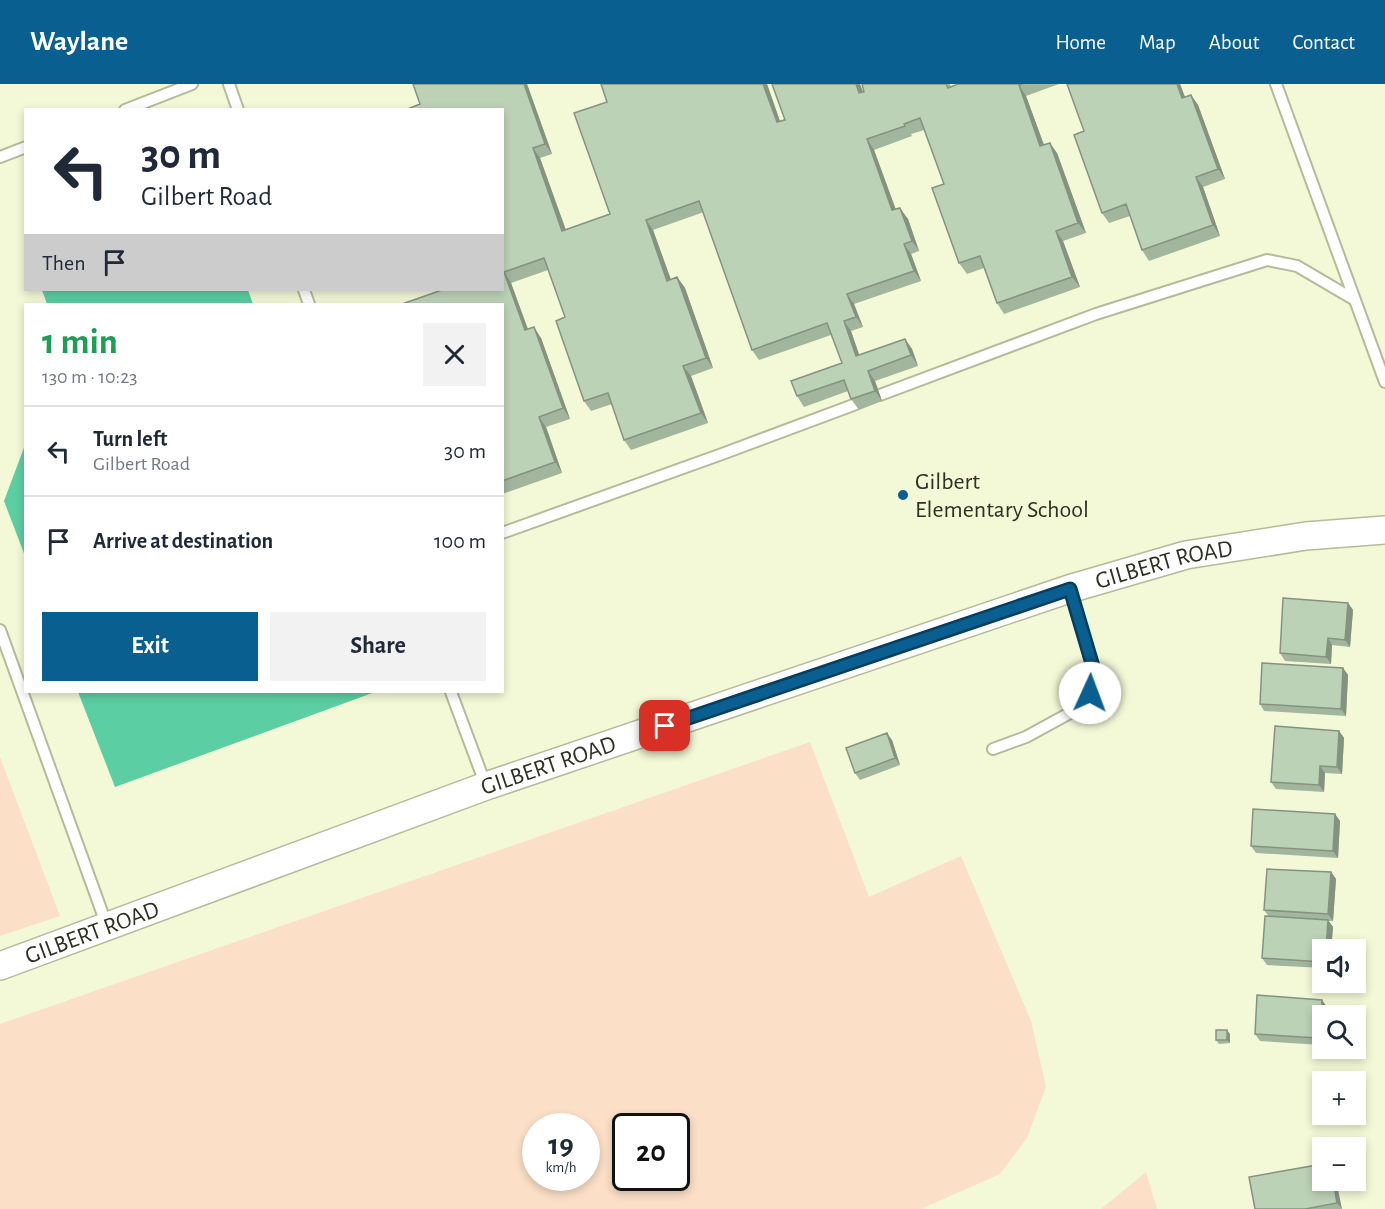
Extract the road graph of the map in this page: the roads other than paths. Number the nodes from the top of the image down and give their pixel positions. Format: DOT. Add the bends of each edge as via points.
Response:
graph roads {
  1 [pos="192,84"];
  2 [pos="229,84"];
  3 [pos="1276,84"];
  4 [pos="130,108"];
  5 [pos="237,108"];
  6 [pos="24,148"];
  7 [pos="0,157"];
  8 [pos="1355,300"];
  9 [pos="1385,382"];
  10 [pos="880,395"];
  11 [pos="856,404"];
  12 [pos="1385,530"];
  13 [pos="504,532"];
  14 [pos="1070,589"];
  15 [pos="0,630"];
  16 [pos="451,693"];
  17 [pos="993,749"];
  18 [pos="486,786"];
  19 [pos="107,926"];
  20 [pos="0,966"];
  1 -- 4 [label="lane"];
  2 -- 5 [label="lane"];
  3 -- 8 [label="lane"];
  6 -- 7 [label="lane"];
  8 -- 9 [label="lane"];
  8 -- 10 [label="lane" via="1297,266 1268,260 1096,314"];
  11 -- 13 [label="lane"];
  12 -- 14 [label="street, GILBERT ROAD" via="1306,536 1186,555"];
  14 -- 17 [label="lane" via="1094,670 1090,693 1079,708 1026,737"];
  14 -- 18 [label="street, GILBERT ROAD"];
  15 -- 19 [label="lane"];
  16 -- 18 [label="lane"];
  18 -- 19 [label="street, GILBERT ROAD"];
  19 -- 20 [label="street, GILBERT ROAD"];
}
